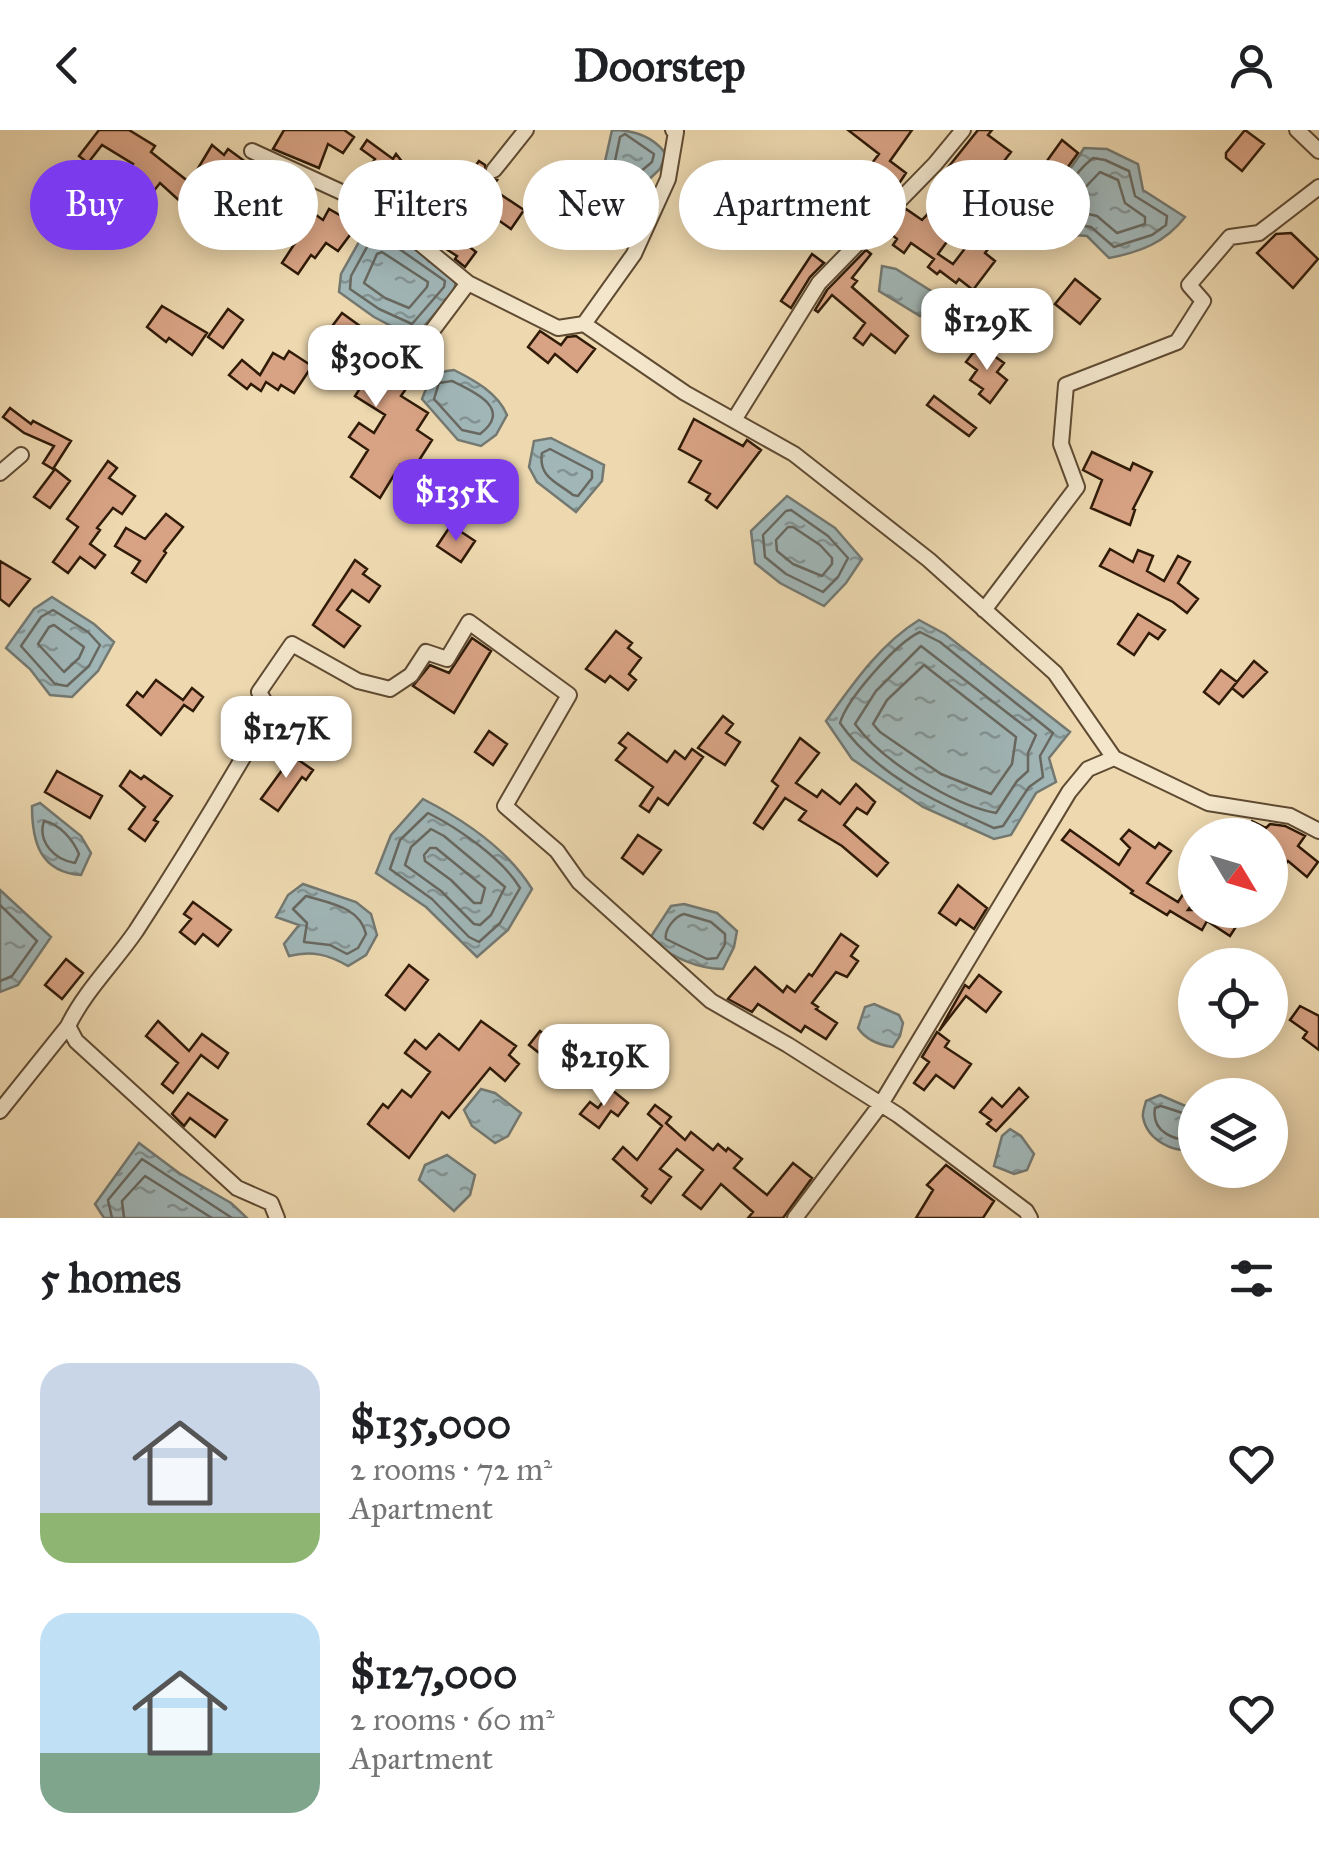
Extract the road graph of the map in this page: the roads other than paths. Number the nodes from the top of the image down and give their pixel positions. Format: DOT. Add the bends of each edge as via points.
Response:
graph roads {
  1 [pos="526,130"];
  2 [pos="673,130"];
  3 [pos="963,130"];
  4 [pos="1297,130"];
  5 [pos="252,151"];
  6 [pos="1319,151"];
  7 [pos="502,160"];
  8 [pos="1319,187"];
  9 [pos="468,283"];
  10 [pos="584,324"];
  11 [pos="362,342"];
  12 [pos="734,420"];
  13 [pos="20,455"];
  14 [pos="0,473"];
  15 [pos="984,610"];
  16 [pos="1114,758"];
  17 [pos="1319,831"];
  18 [pos="68,1026"];
  19 [pos="881,1104"];
  20 [pos="0,1112"];
  21 [pos="278,1218"];
  22 [pos="795,1218"];
  23 [pos="1030,1218"];
  1 -- 7 [label="street"];
  2 -- 10 [label="street" via="668,179 634,254"];
  3 -- 12 [label="street" via="819,283"];
  4 -- 6 [label="street"];
  5 -- 9 [label="street" via="361,201"];
  8 -- 15 [label="street" via="1259,233 1230,237 1190,285 1203,300 1177,342 1066,385 1061,444 1077,486"];
  9 -- 10 [label="street" via="558,328"];
  9 -- 11 [label="street" via="405,366"];
  10 -- 12 [label="street"];
  12 -- 15 [label="street" via="794,454"];
  13 -- 14 [label="street"];
  15 -- 16 [label="street" via="1055,673"];
  16 -- 17 [label="street" via="1208,803 1290,816"];
  16 -- 19 [label="street" via="1088,770 1069,792"];
  18 -- 19 [label="street" via="132,936 270,712 259,692 292,644 358,681 390,688 411,675 426,652 447,659 469,622 569,695 505,806 712,1001"];
  18 -- 20 [label="street"];
  18 -- 21 [label="street" via="155,1115 237,1188 271,1204"];
  19 -- 22 [label="street"];
  19 -- 23 [label="street"];
}
